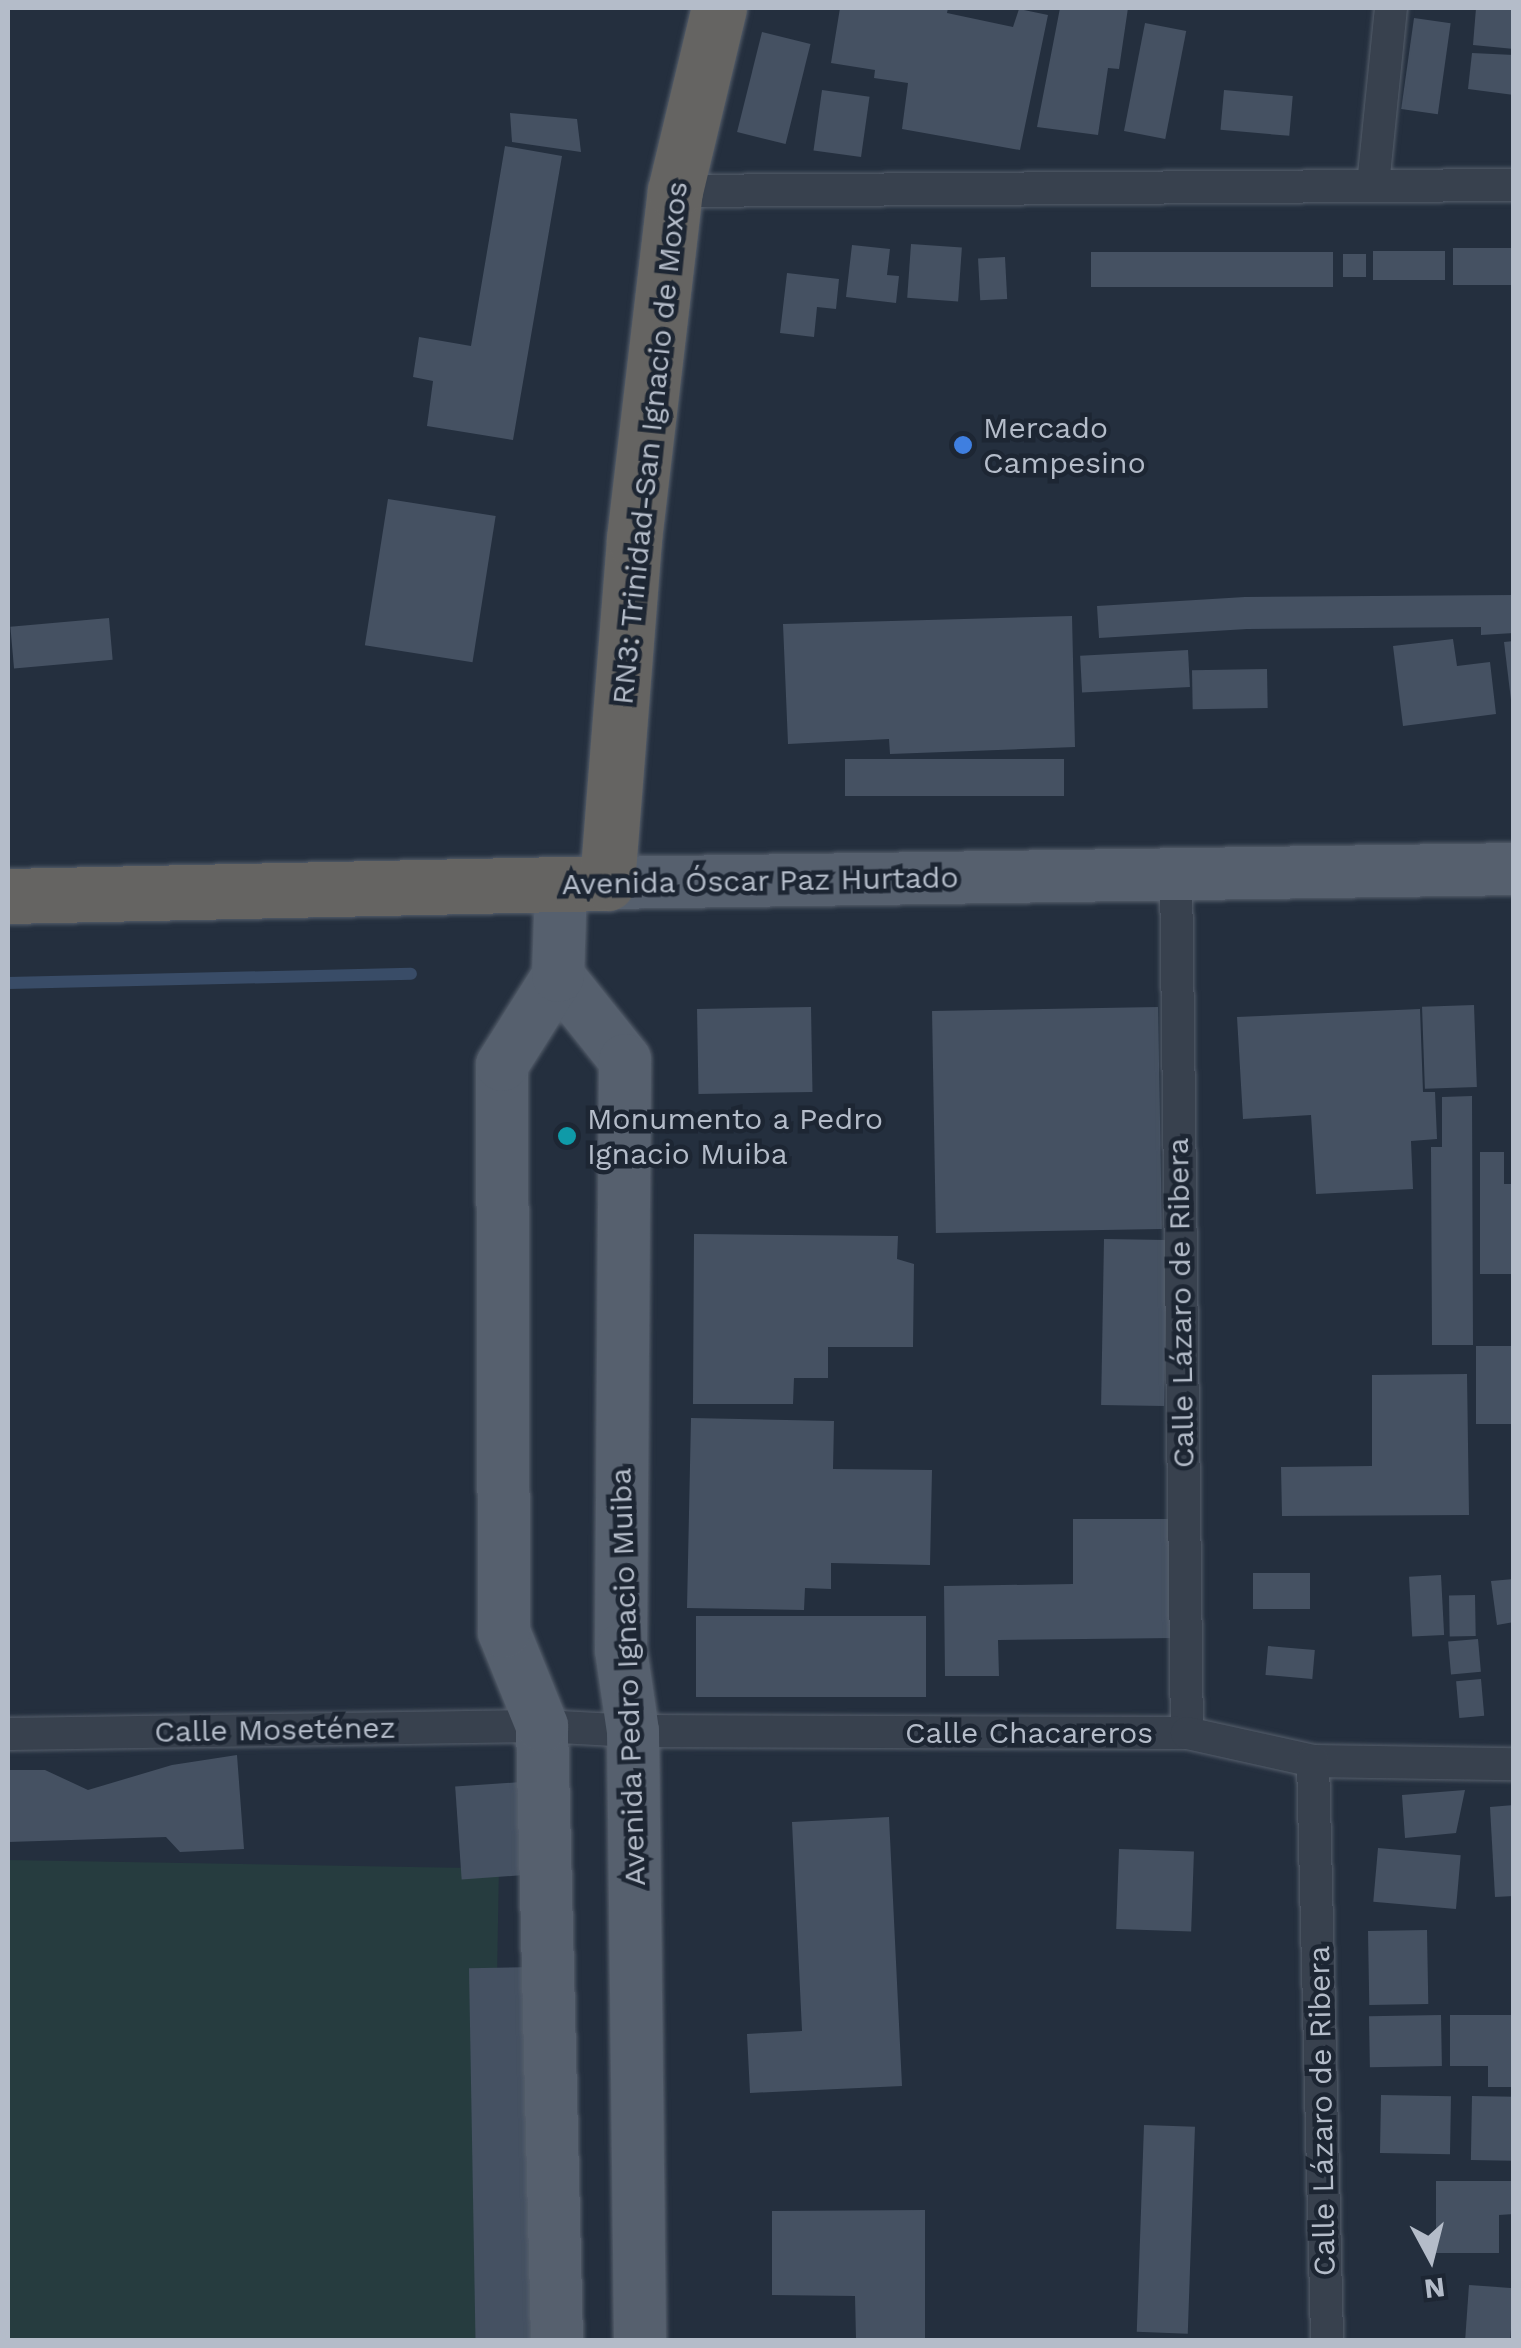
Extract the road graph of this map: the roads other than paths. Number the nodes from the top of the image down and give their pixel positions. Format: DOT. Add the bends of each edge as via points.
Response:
graph roads {
  1 [pos="719,8"];
  2 [pos="1391,8"];
  3 [pos="1374,185"];
  4 [pos="1514,185"];
  5 [pos="675,191"];
  6 [pos="1514,869"];
  7 [pos="1176,873"];
  8 [pos="584,884"];
  9 [pos="8,896"];
  10 [pos="558,976"];
  11 [pos="542,1726"];
  12 [pos="633,1731"];
  13 [pos="1186,1733"];
  14 [pos="8,1734"];
  15 [pos="1314,1761"];
  16 [pos="1514,1764"];
  17 [pos="556,2340"];
  18 [pos="640,2340"];
  19 [pos="1328,2340"];
  1 -- 5 [label="highway, RN3: Trinidad-San Ignacio de Moxos"];
  2 -- 3 [label="street"];
  3 -- 4 [label="street"];
  3 -- 5 [label="street"];
  5 -- 8 [label="highway, RN3: Trinidad-San Ignacio de Moxos"];
  6 -- 7 [label="main road, Avenida Óscar Paz Hurtado"];
  7 -- 8 [label="main road, Avenida Óscar Paz Hurtado"];
  7 -- 13 [label="street, Calle Lázaro de Ribera"];
  8 -- 9 [label="highway, Avenida Óscar Paz Hurtado"];
  8 -- 10 [label="main road"];
  10 -- 11 [label="main road" via="502,1065 504,1632"];
  10 -- 12 [label="main road, Avenida Pedro Ignacio Muiba" via="625,1060 621,1650"];
  11 -- 12 [label="street, Calle Chacareros"];
  11 -- 14 [label="street, Calle Moseténez"];
  11 -- 17 [label="main road"];
  12 -- 13 [label="street, Calle Chacareros"];
  12 -- 18 [label="main road, Avenida Pedro Ignacio Muiba"];
  13 -- 15 [label="street, Calle Chacareros"];
  15 -- 16 [label="street, Calle Chacareros"];
  15 -- 19 [label="street, Calle Lázaro de Ribera"];
}
